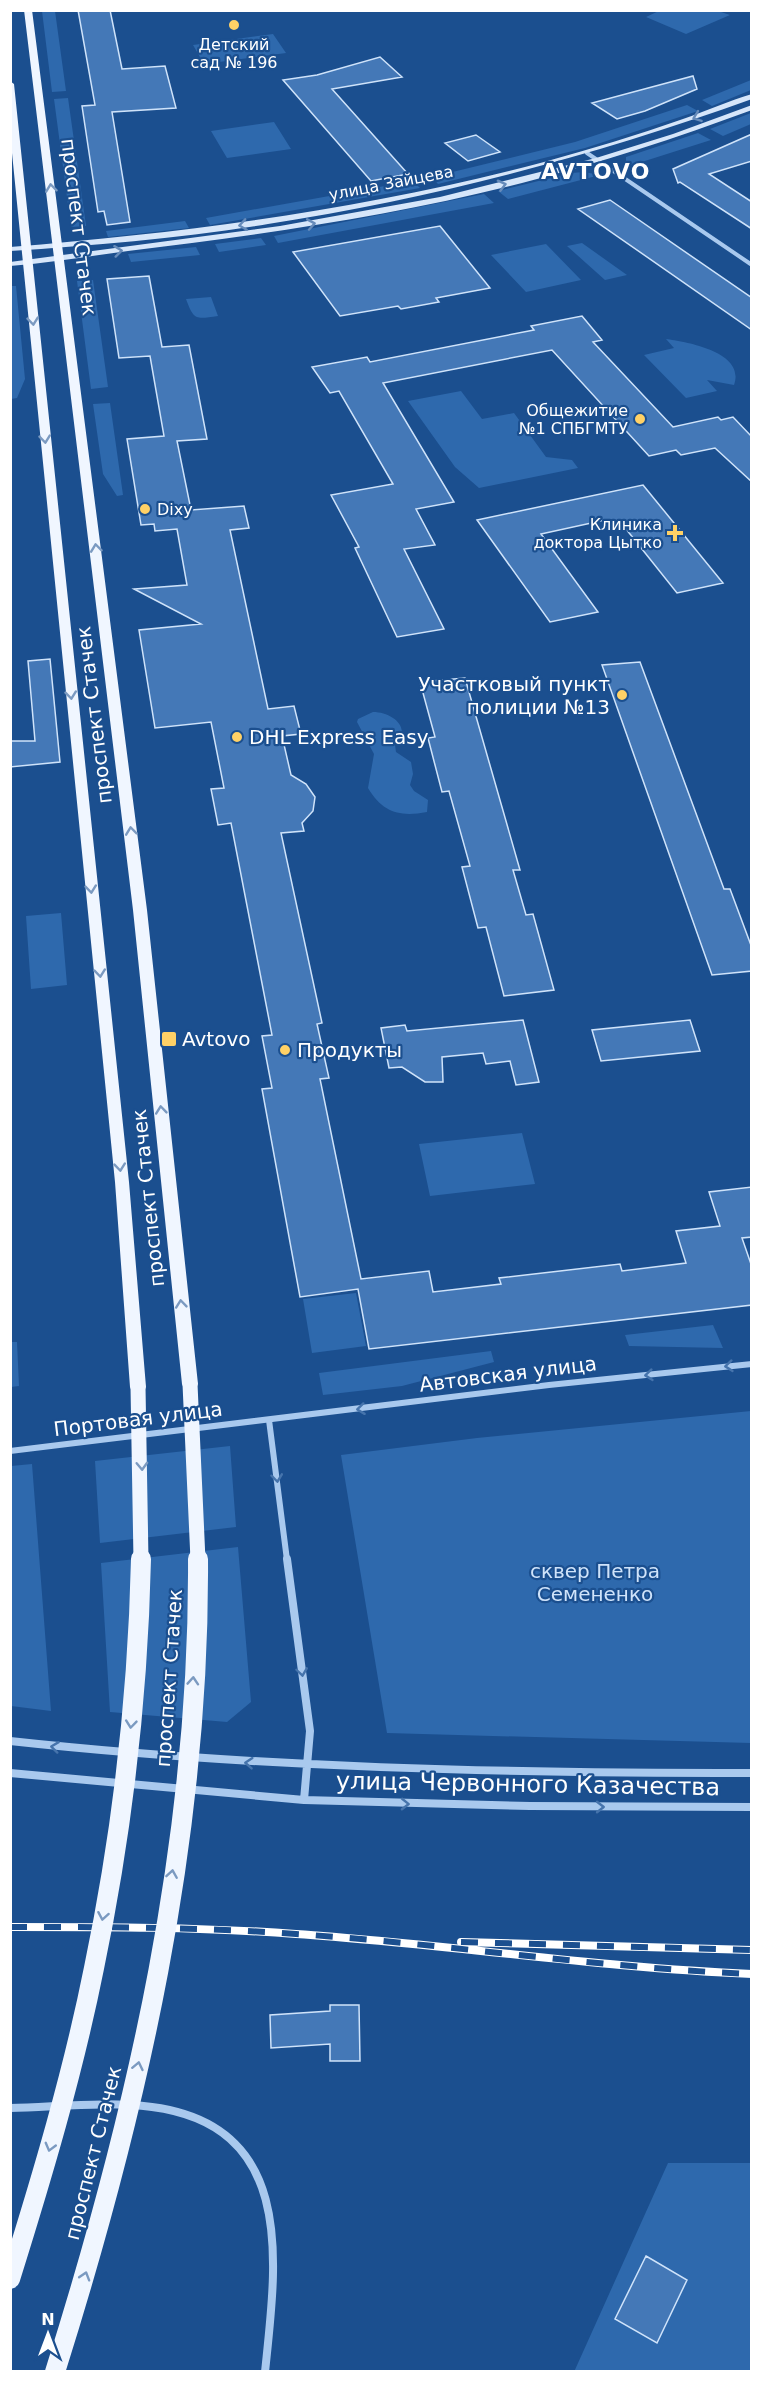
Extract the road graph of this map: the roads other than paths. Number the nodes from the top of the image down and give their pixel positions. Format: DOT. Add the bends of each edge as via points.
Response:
graph roads {
  1 [pos="28,10"];
  2 [pos="10,84"];
  3 [pos="752,96"];
  4 [pos="752,107"];
  5 [pos="588,153"];
  6 [pos="598,160"];
  7 [pos="58,246"];
  8 [pos="10,249"];
  9 [pos="27,255"];
  10 [pos="60,258"];
  11 [pos="10,264"];
  12 [pos="752,265"];
  13 [pos="752,1364"];
  14 [pos="269,1420"];
  15 [pos="10,1450"];
  16 [pos="10,1741"];
  17 [pos="308,1767"];
  18 [pos="10,1773"];
  19 [pos="752,1773"];
  20 [pos="304,1800"];
  21 [pos="752,1807"];
  22 [pos="10,2108"];
  23 [pos="10,2279"];
  24 [pos="55,2372"];
  25 [pos="265,2372"];
  7 -- 1 [label="main road, проспект Стачек, one-way"];
  2 -- 9 [label="main road, проспект Стачек"];
  3 -- 5 [label="street, улица Зайцева, one-way"];
  4 -- 6 [label="street, улица Зайцева"];
  5 -- 6 [label="street"];
  5 -- 7 [label="street, улица Зайцева, one-way" via="466,183 282,220"];
  10 -- 6 [label="street, улица Зайцева, one-way" via="212,240 349,217 485,189"];
  6 -- 12 [label="street"];
  7 -- 9 [label="street, улица Зайцева"];
  7 -- 10 [label="main road, проспект Стачек"];
  8 -- 9 [label="street"];
  9 -- 10 [label="street, улица Зайцева"];
  9 -- 11 [label="street"];
  9 -- 23 [label="main road, проспект Стачек, one-way, bridge" via="122,1182 141,1441 142,1554 132,1720 93,1977 42,2175"];
  24 -- 10 [label="main road, проспект Стачек, one-way, bridge" via="93,2252 157,1979 183,1799 198,1571 195,1452 140,910"];
  13 -- 14 [label="street, Автовская улица, one-way"];
  14 -- 15 [label="street, Портовая улица"];
  14 -- 17 [label="street, one-way" via="310,1731"];
  17 -- 16 [label="street, one-way" via="112,1753"];
  17 -- 19 [label="street, улица Червонного Казачества"];
  17 -- 20 [label="street"];
  18 -- 20 [label="street"];
  20 -- 21 [label="street, улица Червонного Казачества, one-way"];
  22 -- 25 [label="street" via="168,2110 200,2120 229,2138 252,2161 265,2186 273,2225 273,2284"];
}
